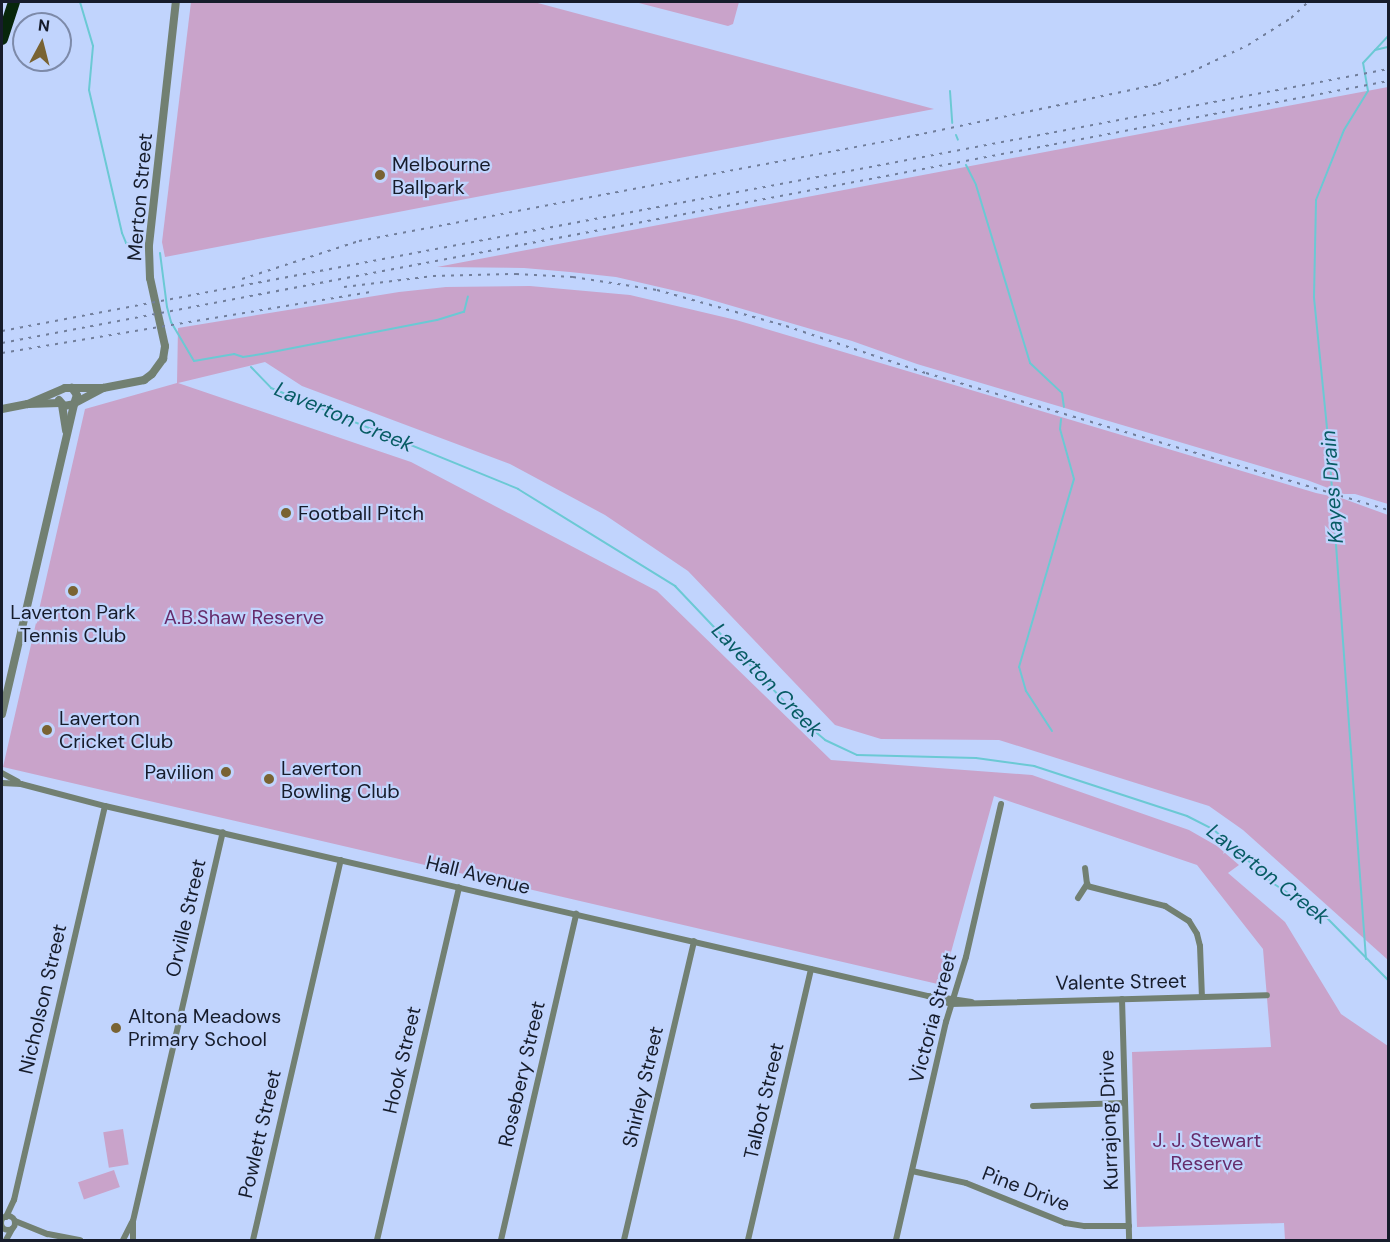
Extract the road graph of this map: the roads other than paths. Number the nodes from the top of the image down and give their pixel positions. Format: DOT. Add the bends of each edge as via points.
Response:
graph roads {
  1 [pos="14,2"];
  2 [pos="176,2"];
  3 [pos="2,39"];
  4 [pos="67,388"];
  5 [pos="103,388"];
  6 [pos="28,404"];
  7 [pos="61,404"];
  8 [pos="75,404"];
  9 [pos="2,409"];
  10 [pos="66,435"];
  11 [pos="2,714"];
  12 [pos="2,773"];
  13 [pos="2,783"];
  14 [pos="21,784"];
  15 [pos="1001,804"];
  16 [pos="105,806"];
  17 [pos="223,832"];
  18 [pos="341,860"];
  19 [pos="1085,868"];
  20 [pos="1087,886"];
  21 [pos="459,887"];
  22 [pos="1078,898"];
  23 [pos="576,914"];
  24 [pos="694,941"];
  25 [pos="811,969"];
  26 [pos="1267,995"];
  27 [pos="1202,997"];
  28 [pos="1122,999"];
  29 [pos="952,1001"];
  30 [pos="1125,1103"];
  31 [pos="1033,1106"];
  32 [pos="912,1171"];
  33 [pos="9,1221"];
  34 [pos="133,1221"];
  35 [pos="2,1226"];
  36 [pos="1129,1226"];
  37 [pos="4,1240"];
  38 [pos="80,1240"];
  39 [pos="125,1240"];
  40 [pos="133,1240"];
  41 [pos="253,1240"];
  42 [pos="377,1240"];
  43 [pos="501,1240"];
  44 [pos="624,1240"];
  45 [pos="748,1240"];
  46 [pos="896,1240"];
  47 [pos="1129,1240"];
  1 -- 3 [label="highway"];
  2 -- 5 [label="street, Merton Street" via="150,245 150,278 165,346 163,359 144,380"];
  4 -- 5 [label="street, Merton Street"];
  4 -- 6 [label="street"];
  4 -- 7 [label="street" via="58,397"];
  4 -- 8 [label="street" via="77,395"];
  5 -- 8 [label="street, Merton Street"];
  6 -- 7 [label="street"];
  6 -- 9 [label="street"];
  7 -- 8 [label="street"];
  7 -- 10 [label="street"];
  8 -- 10 [label="street"];
  10 -- 11 [label="street"];
  12 -- 14 [label="street, Hall Avenue"];
  13 -- 14 [label="street, Hall Avenue"];
  14 -- 16 [label="street, Hall Avenue"];
  15 -- 29 [label="street, Victoria Street"];
  16 -- 17 [label="street, Hall Avenue"];
  16 -- 33 [label="street, Nicholson Street"];
  17 -- 18 [label="street, Hall Avenue"];
  17 -- 34 [label="street, Orville Street"];
  18 -- 21 [label="street, Hall Avenue"];
  18 -- 41 [label="street, Powlett Street"];
  19 -- 20 [label="street"];
  20 -- 22 [label="street"];
  20 -- 27 [label="street" via="1166,906 1189,921 1200,946"];
  21 -- 23 [label="street, Hall Avenue"];
  21 -- 42 [label="street, Hook Street"];
  23 -- 24 [label="street, Hall Avenue"];
  23 -- 43 [label="street, Rosebery Street"];
  24 -- 25 [label="street, Hall Avenue"];
  24 -- 44 [label="street, Shirley Street"];
  25 -- 29 [label="street, Hall Avenue"];
  25 -- 45 [label="street, Talbot Street"];
  26 -- 27 [label="street, Valente Street"];
  27 -- 28 [label="street, Valente Street"];
  28 -- 29 [label="street, Valente Street"];
  28 -- 30 [label="street, Kurrajong Drive"];
  29 -- 32 [label="street, Victoria Street"];
  30 -- 31 [label="street"];
  30 -- 36 [label="street, Kurrajong Drive"];
  32 -- 36 [label="street, Pine Drive" via="966,1184 1065,1223"];
  32 -- 46 [label="street, Victoria Street"];
  33 -- 35 [label="street"];
  33 -- 35 [label="street"];
  33 -- 37 [label="street, Nicholson Street"];
  33 -- 38 [label="street"];
  34 -- 39 [label="street, Orville Street"];
  34 -- 40 [label="street, Orville Street"];
  35 -- 37 [label="street, Nicholson Street"];
  36 -- 47 [label="street, Kurrajong Drive"];
}
